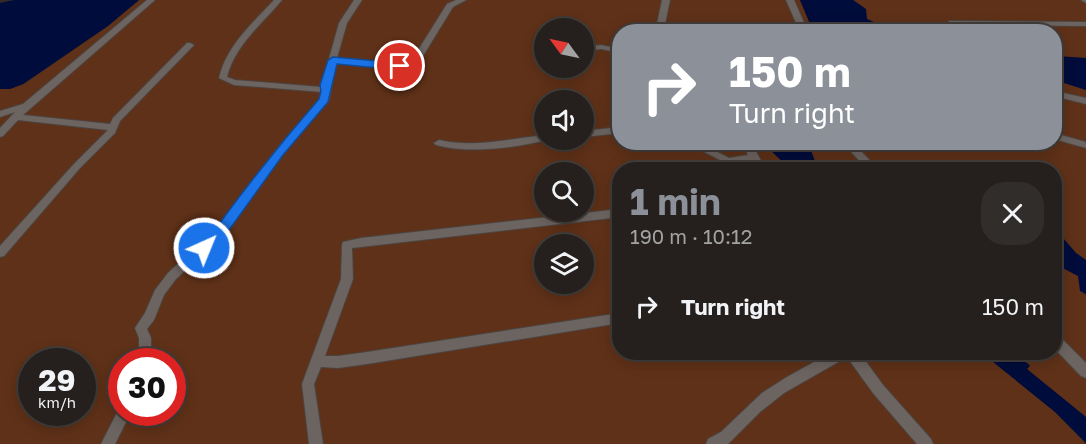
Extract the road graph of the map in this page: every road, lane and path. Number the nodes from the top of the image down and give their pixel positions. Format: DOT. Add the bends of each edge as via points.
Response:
graph roads {
  1 [pos="152,0"];
  2 [pos="278,0"];
  3 [pos="358,0"];
  4 [pos="462,0"];
  5 [pos="666,0"];
  6 [pos="790,0"];
  7 [pos="952,23"];
  8 [pos="661,24"];
  9 [pos="801,24"];
  10 [pos="1086,24"];
  11 [pos="190,45"];
  12 [pos="594,49"];
  13 [pos="612,50"];
  14 [pos="333,60"];
  15 [pos="326,90"];
  16 [pos="1062,95"];
  17 [pos="1086,101"];
  18 [pos="26,106"];
  19 [pos="0,114"];
  20 [pos="16,117"];
  21 [pos="112,127"];
  22 [pos="612,131"];
  23 [pos="594,133"];
  24 [pos="0,134"];
  25 [pos="1062,138"];
  26 [pos="534,139"];
  27 [pos="439,143"];
  28 [pos="1086,145"];
  29 [pos="702,150"];
  30 [pos="750,150"];
  31 [pos="854,150"];
  32 [pos="754,157"];
  33 [pos="720,162"];
  34 [pos="736,162"];
  35 [pos="757,162"];
  36 [pos="866,162"];
  37 [pos="612,214"];
  38 [pos="0,253"];
  39 [pos="612,319"];
  40 [pos="1062,347"];
  41 [pos="145,348"];
  42 [pos="830,360"];
  43 [pos="858,360"];
  44 [pos="316,361"];
  45 [pos="1086,372"];
  46 [pos="117,426"];
  47 [pos="108,444"];
  48 [pos="316,444"];
  49 [pos="713,444"];
  50 [pos="926,444"];
  1 -- 18 [label="street"];
  2 -- 15 [label="street" via="232,55 223,78"];
  3 -- 14 [label="street" via="344,23"];
  4 -- 14 [label="street" via="450,6 415,62 400,66"];
  5 -- 8 [label="street"];
  6 -- 9 [label="street"];
  7 -- 10 [label="street"];
  11 -- 21 [label="street"];
  12 -- 13 [label="street"];
  14 -- 15 [label="street"];
  15 -- 41 [label="street" via="324,100 279,152 219,233 159,293 141,328"];
  16 -- 17 [label="street"];
  18 -- 19 [label="street"];
  18 -- 20 [label="street"];
  20 -- 21 [label="street"];
  20 -- 24 [label="street"];
  21 -- 38 [label="street"];
  22 -- 23 [label="street"];
  25 -- 28 [label="street"];
  26 -- 27 [label="street" via="476,145"];
  29 -- 33 [label="street"];
  30 -- 32 [label="street"];
  31 -- 36 [label="street"];
  32 -- 34 [label="street"];
  32 -- 35 [label="street"];
  37 -- 44 [label="street" via="347,245 347,279"];
  39 -- 44 [label="street" via="367,358"];
  40 -- 45 [label="street"];
  42 -- 49 [label="street" via="770,394 729,434"];
  43 -- 50 [label="street"];
  44 -- 48 [label="street" via="308,384"];
  46 -- 47 [label="street"];
}
